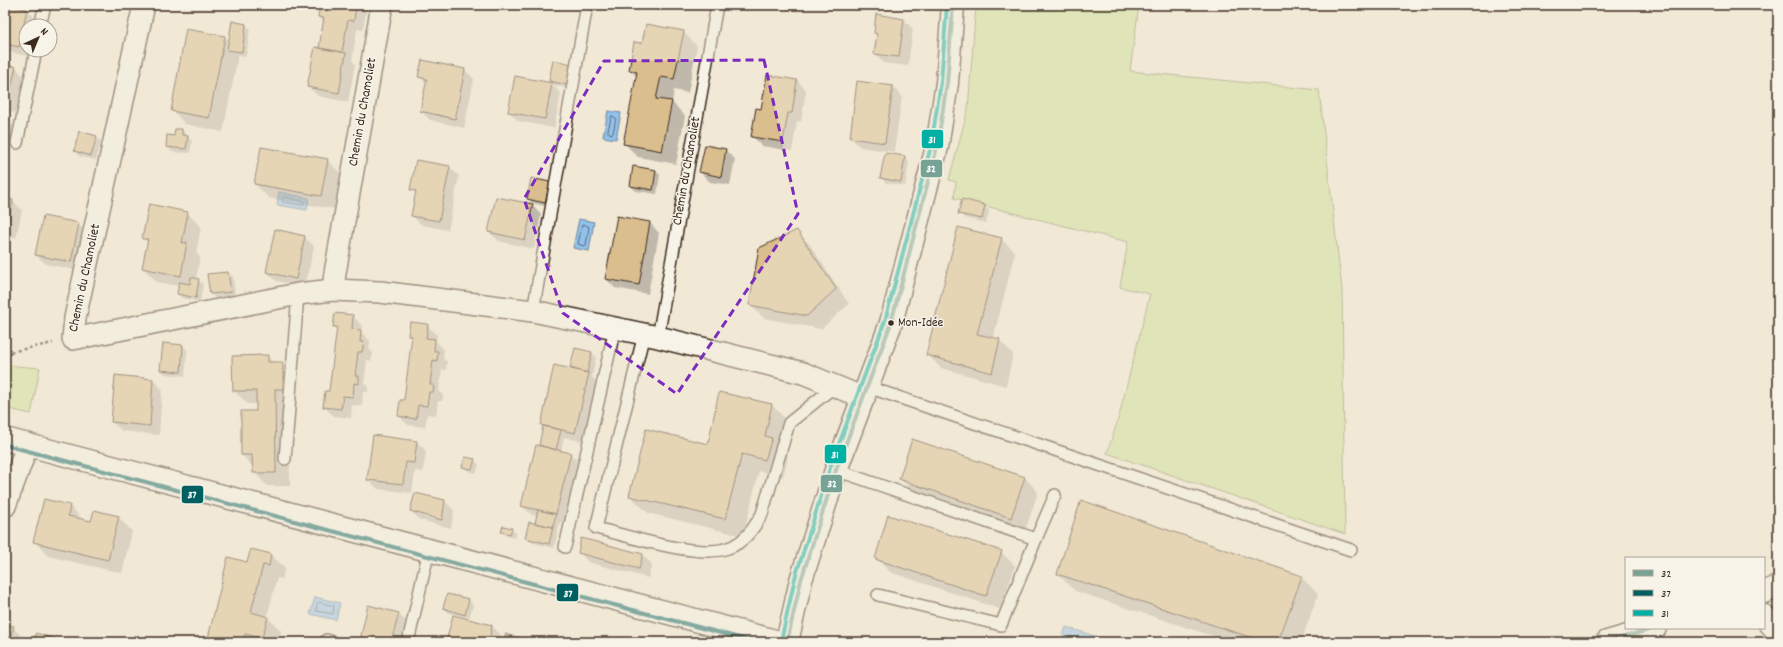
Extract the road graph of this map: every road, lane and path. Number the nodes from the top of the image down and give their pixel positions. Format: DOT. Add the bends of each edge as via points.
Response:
graph roads {
  1 [pos="44,5"];
  2 [pos="144,5"];
  3 [pos="382,5"];
  4 [pos="587,5"];
  5 [pos="717,5"];
  6 [pos="953,5"];
  7 [pos="42,18"];
  8 [pos="34,58"];
  9 [pos="17,143"];
  10 [pos="333,290"];
  11 [pos="298,294"];
  12 [pos="533,311"];
  13 [pos="615,328"];
  14 [pos="651,336"];
  15 [pos="73,339"];
  16 [pos="5,353"];
  17 [pos="835,386"];
  18 [pos="866,392"];
  19 [pos="5,439"];
  20 [pos="28,444"];
  21 [pos="285,459"];
  22 [pos="836,470"];
  23 [pos="1055,495"];
  24 [pos="5,506"];
  25 [pos="1036,539"];
  26 [pos="564,547"];
  27 [pos="429,550"];
  28 [pos="1352,550"];
  29 [pos="1778,587"];
  30 [pos="1765,592"];
  31 [pos="878,595"];
  32 [pos="1765,617"];
  33 [pos="1652,629"];
  34 [pos="1778,632"];
  35 [pos="408,642"];
  36 [pos="779,642"];
  37 [pos="787,642"];
  38 [pos="1607,642"];
  1 -- 7 [label="lane"];
  2 -- 15 [label="street, Chemin du Chamoliet" via="75,318"];
  3 -- 10 [label="street, Chemin du Chamoliet"];
  4 -- 12 [label="lane"];
  5 -- 14 [label="lane, Chemin du Chamoliet"];
  6 -- 18 [label="main road" via="947,83 937,147 891,323"];
  8 -- 9 [label="lane"];
  10 -- 11 [label="street, Chemin du Chamoliet"];
  10 -- 12 [label="street, Chemin du Chamoliet" via="380,292"];
  11 -- 15 [label="street, Chemin du Chamoliet"];
  11 -- 21 [label="lane"];
  12 -- 13 [label="street, Chemin du Chamoliet"];
  13 -- 14 [label="street, Chemin du Chamoliet"];
  13 -- 26 [label="lane"];
  14 -- 17 [label="street, Chemin du Chamoliet" via="803,373"];
  14 -- 17 [label="lane" via="596,528 689,550 712,551 728,548 742,541 762,514 788,423"];
  15 -- 16 [label="path"];
  17 -- 18 [label="street, Chemin du Chamoliet"];
  18 -- 22 [label="main road"];
  18 -- 28 [label="lane"];
  19 -- 20 [label="main road"];
  20 -- 24 [label="street"];
  20 -- 27 [label="main road"];
  22 -- 25 [label="lane"];
  22 -- 37 [label="main road" via="801,580"];
  23 -- 25 [label="lane"];
  25 -- 31 [label="lane" via="1001,625"];
  27 -- 35 [label="lane"];
  27 -- 36 [label="main road"];
  29 -- 30 [label="main road"];
  32 -- 34 [label="main road"];
  33 -- 38 [label="main road"];
}
